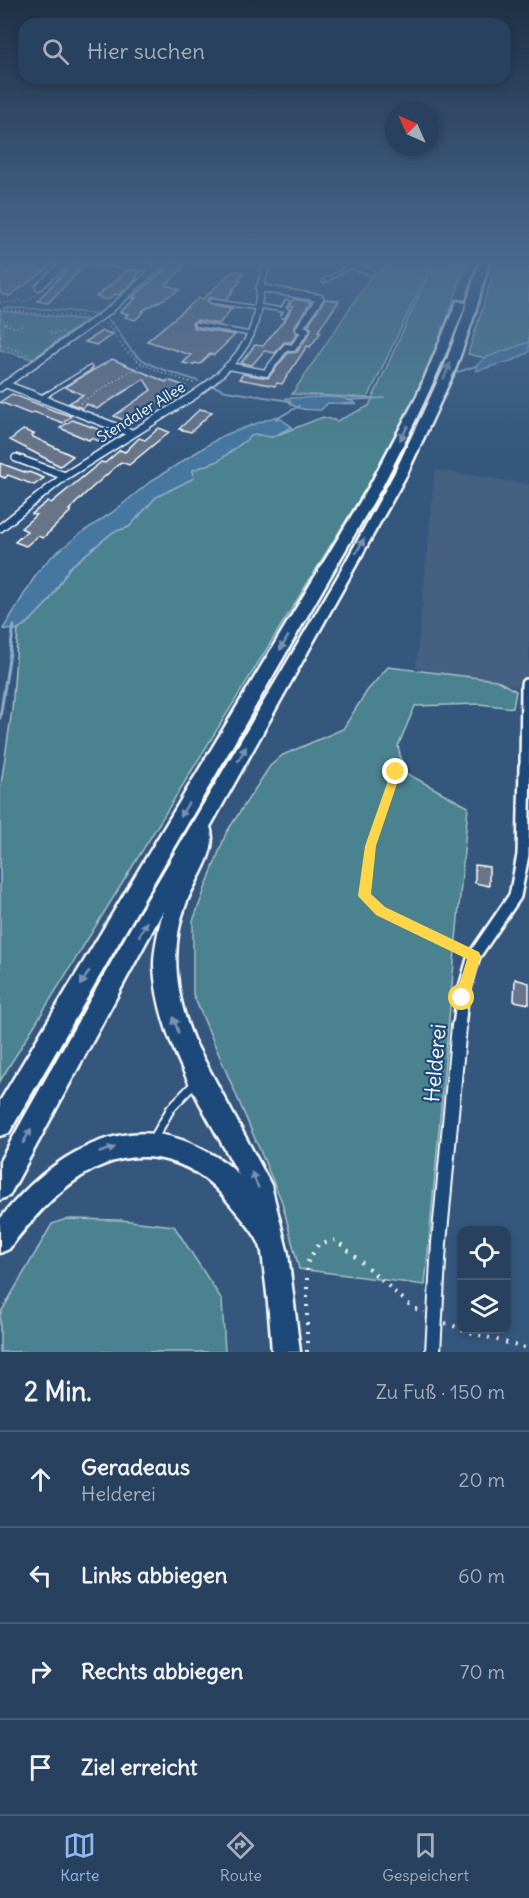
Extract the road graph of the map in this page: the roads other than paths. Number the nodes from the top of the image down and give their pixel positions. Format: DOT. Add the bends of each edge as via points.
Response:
graph roads {
  1 [pos="90,325"];
  2 [pos="202,325"];
  3 [pos="253,325"];
  4 [pos="301,325"];
  5 [pos="453,325"];
  6 [pos="464,325"];
  7 [pos="250,334"];
  8 [pos="228,366"];
  9 [pos="90,368"];
  10 [pos="3,386"];
  11 [pos="43,398"];
  12 [pos="131,433"];
  13 [pos="16,458"];
  14 [pos="65,476"];
  15 [pos="0,528"];
  16 [pos="526,684"];
  17 [pos="202,823"];
  18 [pos="201,1077"];
  19 [pos="0,1124"];
  20 [pos="151,1145"];
  21 [pos="0,1187"];
  22 [pos="270,1236"];
  23 [pos="0,1240"];
  24 [pos="286,1352"];
  25 [pos="433,1352"];
  1 -- 10 [label="street"];
  2 -- 7 [label="lane"];
  3 -- 7 [label="street, Stendaler Allee"];
  4 -- 8 [label="street" via="298,329 306,330 293,348 286,347 266,373"];
  5 -- 19 [label="highway, one-way" via="404,434"];
  17 -- 6 [label="highway, one-way" via="332,597 418,436"];
  7 -- 8 [label="street, Stendaler Allee"];
  8 -- 12 [label="street, Stendaler Allee" via="205,388"];
  9 -- 11 [label="lane"];
  10 -- 11 [label="street"];
  11 -- 12 [label="street"];
  12 -- 14 [label="street, Stendaler Allee"];
  13 -- 14 [label="street"];
  14 -- 15 [label="street, Stendaler Allee"];
  16 -- 25 [label="street, Helderei" via="523,855 515,896 474,956 462,998"];
  18 -- 17 [label="highway, one-way" via="174,1020 165,964 175,904 202,847"];
  21 -- 17 [label="highway, one-way"];
  18 -- 20 [label="lane" via="158,1126"];
  22 -- 18 [label="highway, one-way" via="258,1185"];
  20 -- 22 [label="highway" via="186,1152 212,1167"];
  23 -- 20 [label="highway, one-way" via="32,1200 81,1161 131,1144"];
  22 -- 24 [label="highway" via="281,1293"];
}
